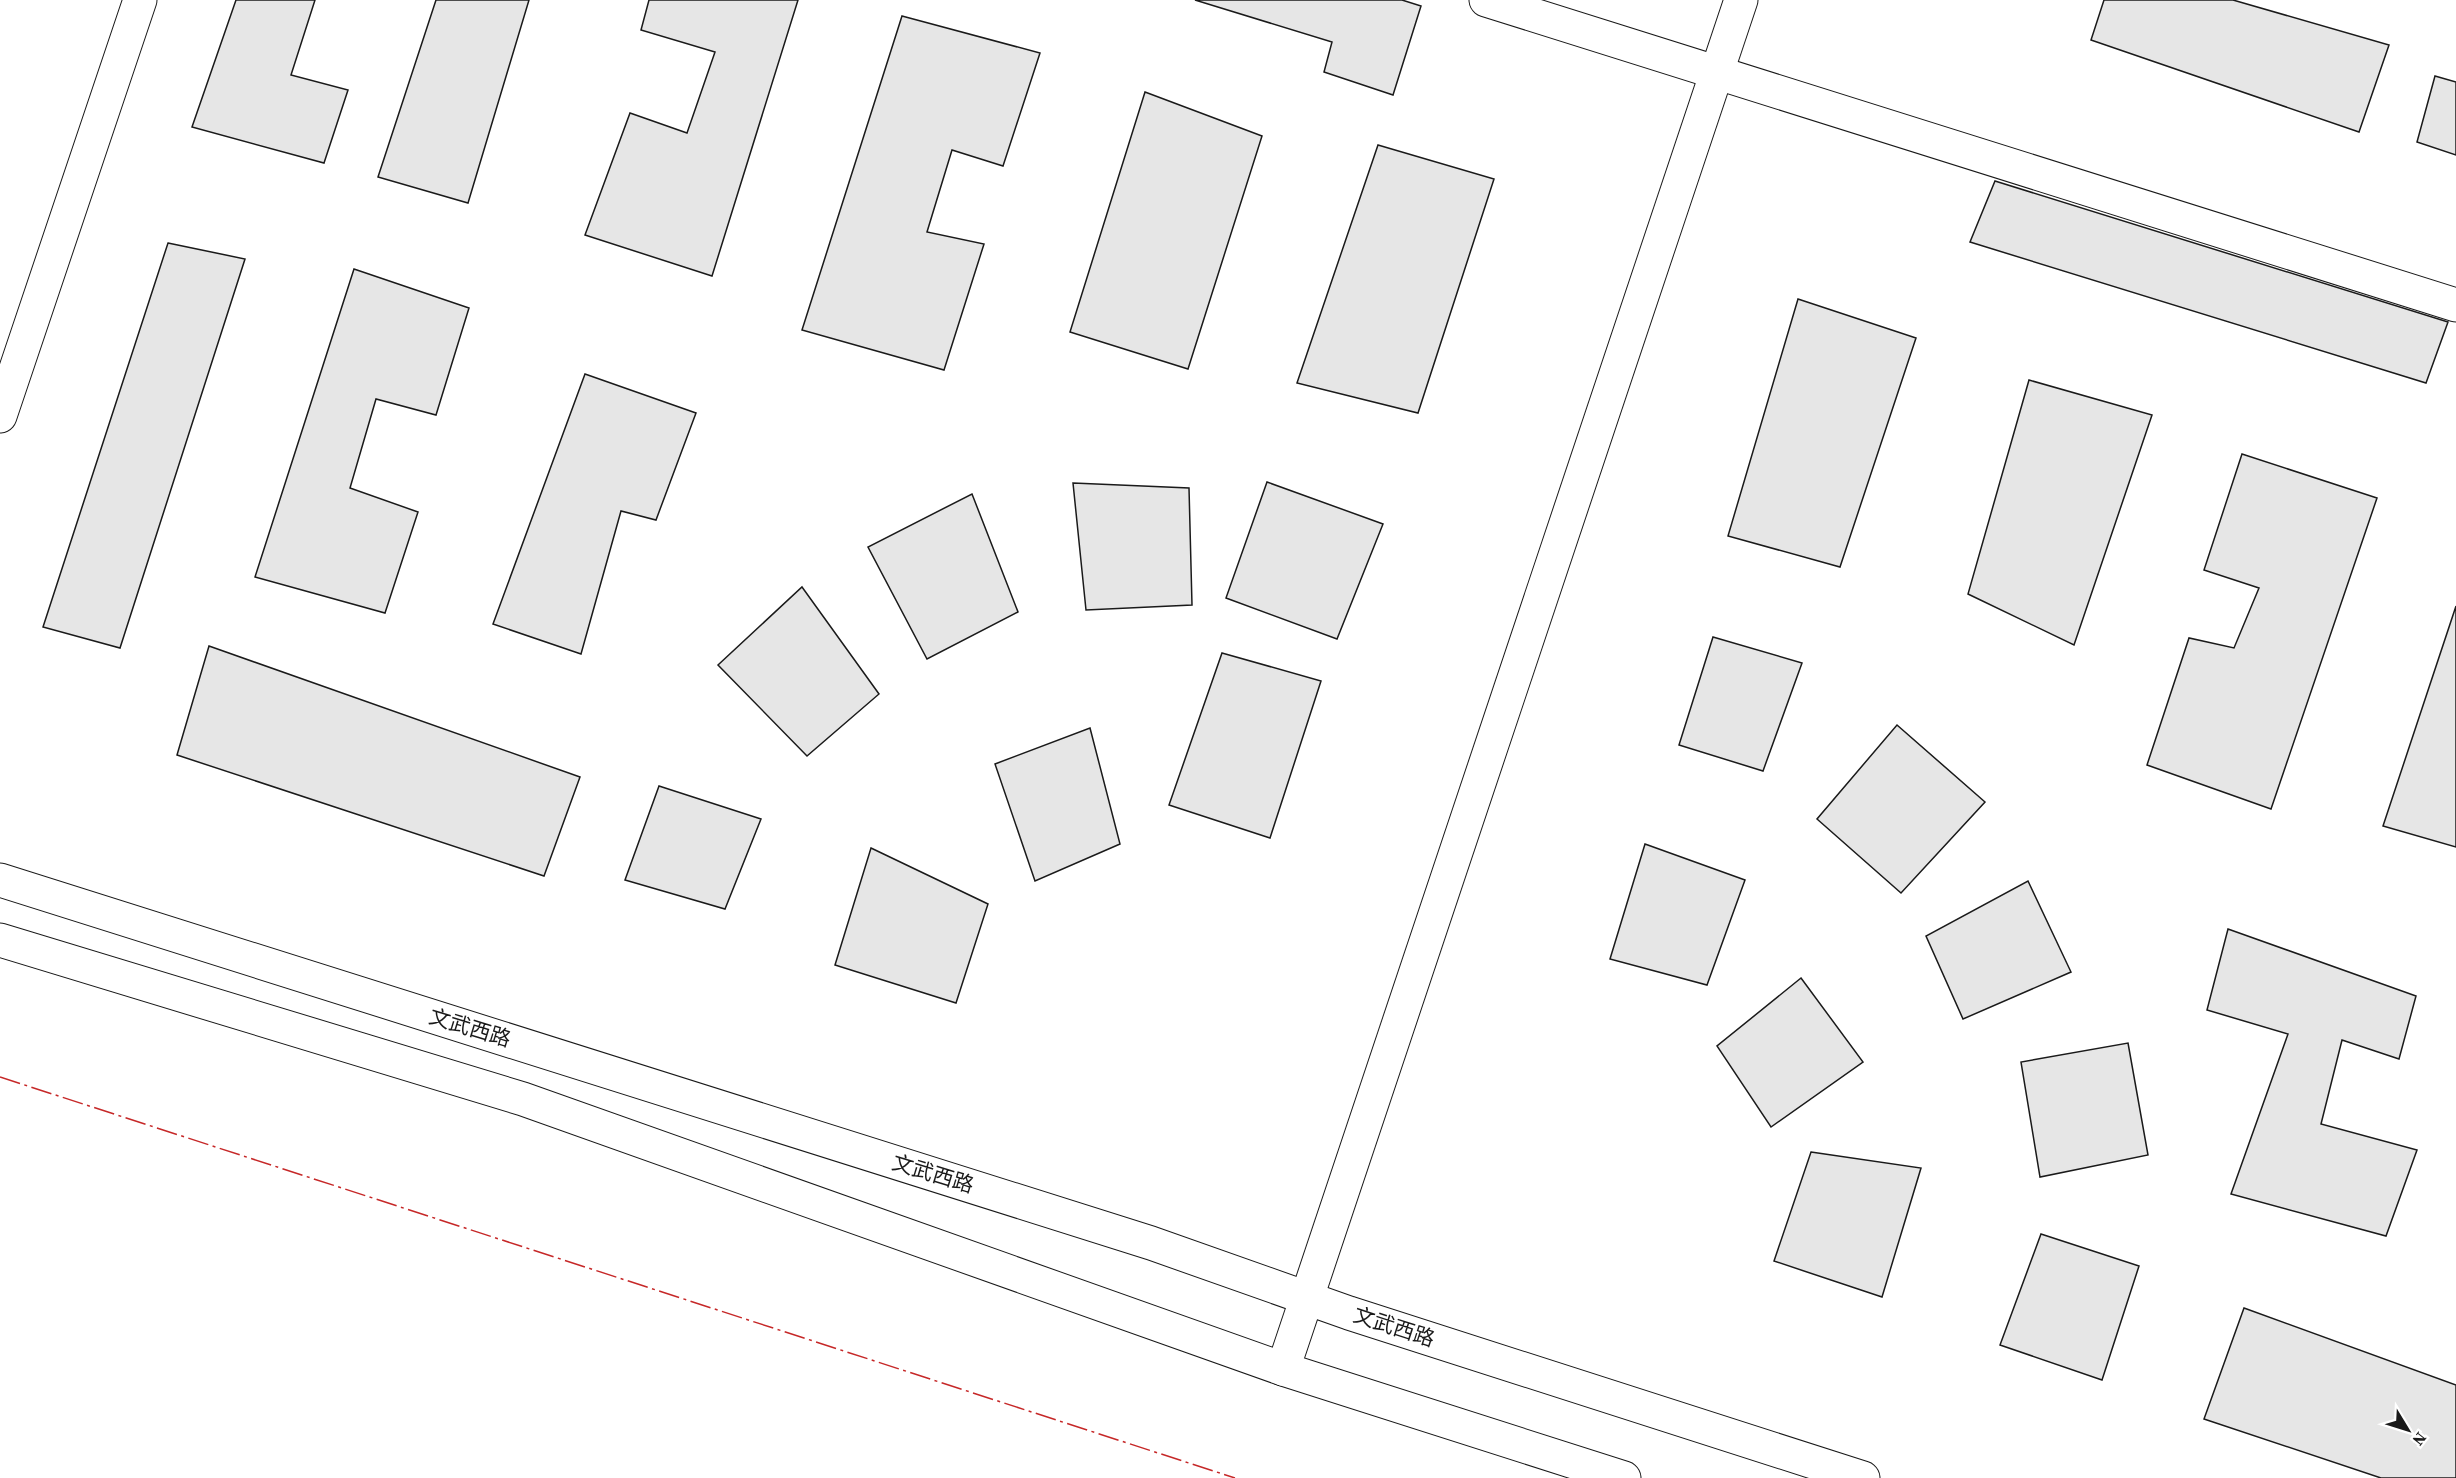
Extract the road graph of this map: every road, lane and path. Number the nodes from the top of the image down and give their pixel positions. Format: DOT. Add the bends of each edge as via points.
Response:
graph roads {
  1 [pos="140,0"];
  2 [pos="1486,0"];
  3 [pos="1741,0"];
  4 [pos="1717,75"];
  5 [pos="2456,305"];
  6 [pos="0,416"];
  7 [pos="0,880"];
  8 [pos="0,940"];
  9 [pos="1283,1369"];
  10 [pos="1624,1478"];
  11 [pos="1863,1478"];
  1 -- 6 [label="street"];
  2 -- 4 [label="street"];
  3 -- 4 [label="street"];
  4 -- 5 [label="street"];
  4 -- 9 [label="street"];
  7 -- 11 [label="street, 文武西路" via="1151,1243 1349,1313"];
  8 -- 9 [label="street" via="523,1099"];
  9 -- 10 [label="street"];
}
